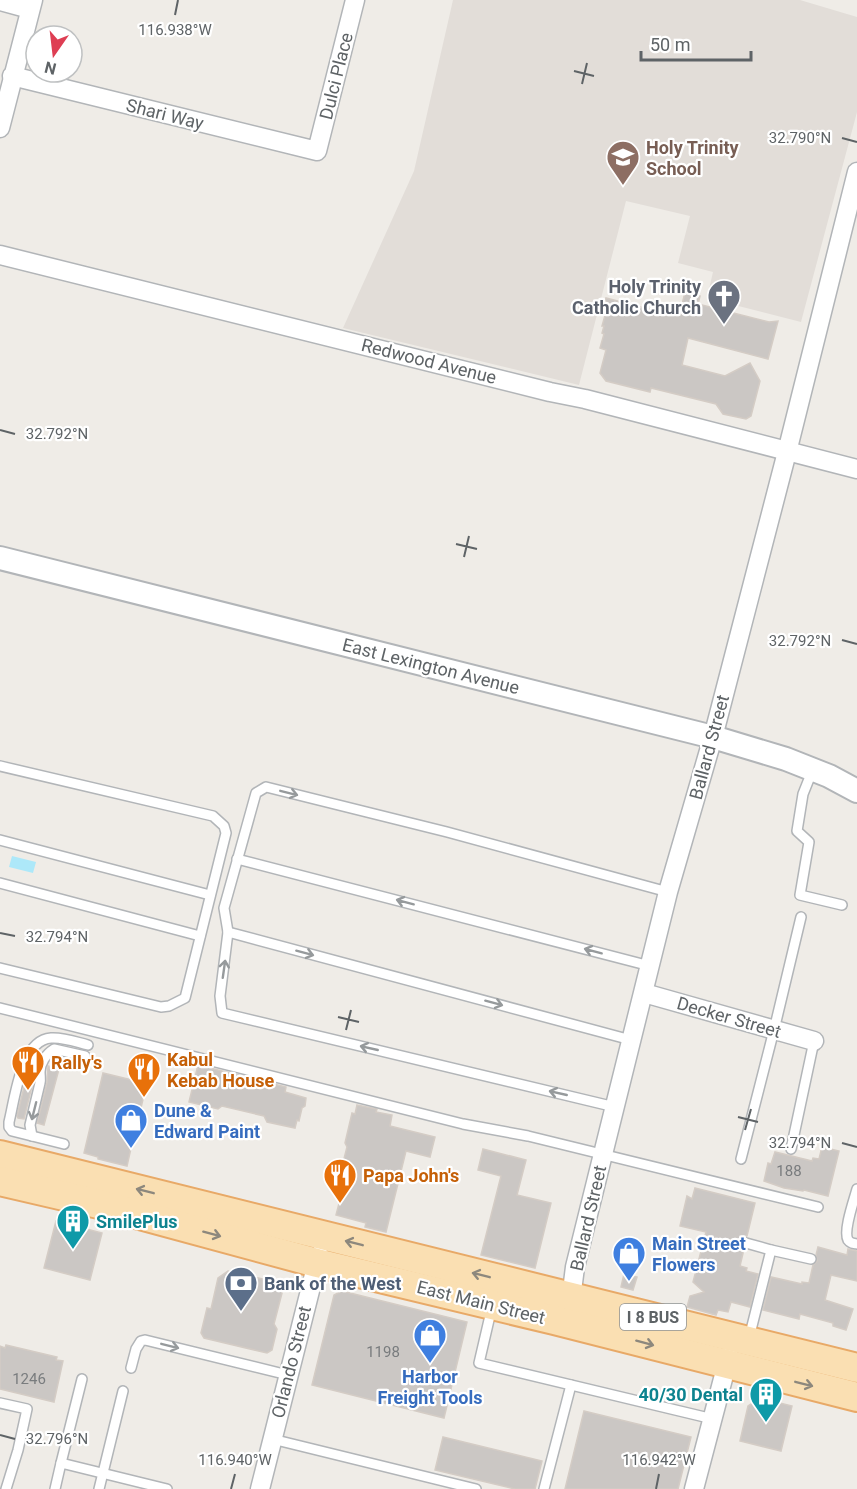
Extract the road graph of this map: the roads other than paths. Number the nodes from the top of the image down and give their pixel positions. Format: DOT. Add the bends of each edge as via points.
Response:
graph roads {
  1 [pos="355,0"];
  2 [pos="0,2"];
  3 [pos="32,4"];
  4 [pos="12,76"];
  5 [pos="0,128"];
  6 [pos="317,151"];
  7 [pos="857,172"];
  8 [pos="0,255"];
  9 [pos="787,452"];
  10 [pos="857,469"];
  11 [pos="0,558"];
  12 [pos="713,736"];
  13 [pos="0,766"];
  14 [pos="813,769"];
  15 [pos="857,791"];
  16 [pos="0,840"];
  17 [pos="237,859"];
  18 [pos="0,884"];
  19 [pos="668,892"];
  20 [pos="210,895"];
  21 [pos="842,905"];
  22 [pos="801,917"];
  23 [pos="228,932"];
  24 [pos="200,936"];
  25 [pos="650,966"];
  26 [pos="0,968"];
  27 [pos="644,993"];
  28 [pos="0,1008"];
  29 [pos="774,1030"];
  30 [pos="631,1040"];
  31 [pos="813,1041"];
  32 [pos="88,1045"];
  33 [pos="85,1056"];
  34 [pos="615,1107"];
  35 [pos="32,1136"];
  36 [pos="791,1149"];
  37 [pos="0,1155"];
  38 [pos="603,1155"];
  39 [pos="741,1159"];
  40 [pos="58,1169"];
  41 [pos="0,1181"];
  42 [pos="857,1189"];
  43 [pos="818,1207"];
  44 [pos="746,1243"];
  45 [pos="857,1245"];
  46 [pos="320,1249"];
  47 [pos="771,1250"];
  48 [pos="811,1259"];
  49 [pos="493,1305"];
  50 [pos="570,1310"];
  51 [pos="741,1339"];
  52 [pos="727,1365"];
  53 [pos="856,1365"];
  54 [pos="132,1368"];
  55 [pos="288,1375"];
  56 [pos="82,1379"];
  57 [pos="571,1385"];
  58 [pos="123,1391"];
  59 [pos="857,1397"];
  60 [pos="0,1403"];
  61 [pos="713,1419"];
  62 [pos="272,1439"];
  63 [pos="61,1463"];
  64 [pos="103,1473"];
  65 [pos="6,1489"];
  66 [pos="55,1489"];
  67 [pos="99,1489"];
  68 [pos="167,1489"];
  69 [pos="260,1489"];
  70 [pos="475,1489"];
  71 [pos="544,1489"];
  72 [pos="694,1489"];
  1 -- 6 [label="street, Dulci Place"];
  2 -- 3 [label="street"];
  3 -- 4 [label="street"];
  4 -- 5 [label="street"];
  4 -- 6 [label="street, Shari Way"];
  7 -- 9 [label="street, Ballard Street"];
  8 -- 9 [label="street, Redwood Avenue"];
  9 -- 10 [label="street, Redwood Avenue"];
  9 -- 12 [label="street, Ballard Street"];
  11 -- 12 [label="street, East Lexington Avenue"];
  12 -- 14 [label="street, East Lexington Avenue"];
  12 -- 19 [label="street, Ballard Street"];
  13 -- 20 [label="lane" via="213,816 226,833"];
  14 -- 15 [label="street, East Lexington Avenue"];
  14 -- 21 [label="lane" via="803,794 797,831 809,842 800,895"];
  16 -- 20 [label="lane"];
  17 -- 19 [label="lane, one-way" via="256,793 266,787"];
  17 -- 23 [label="lane" via="224,908"];
  25 -- 17 [label="lane, one-way"];
  18 -- 24 [label="lane"];
  19 -- 25 [label="street, Ballard Street"];
  20 -- 24 [label="lane"];
  22 -- 29 [label="lane"];
  23 -- 30 [label="lane, one-way"];
  34 -- 23 [label="lane, one-way" via="222,1013 220,996"];
  24 -- 26 [label="lane" via="184,998 170,1006"];
  25 -- 27 [label="street, Ballard Street"];
  27 -- 29 [label="street, Decker Street"];
  27 -- 30 [label="street, Ballard Street"];
  28 -- 38 [label="lane" via="463,1124"];
  29 -- 31 [label="street, Decker Street"];
  29 -- 39 [label="lane"];
  30 -- 34 [label="street, Ballard Street"];
  31 -- 36 [label="lane"];
  32 -- 35 [label="lane" via="48,1038 38,1042 27,1055 9,1127"];
  33 -- 35 [label="lane, one-way" via="54,1049 46,1056 30,1125"];
  34 -- 38 [label="street, Ballard Street"];
  35 -- 40 [label="lane"];
  37 -- 40 [label="main road, East Main Street / I 8 BUS"];
  38 -- 43 [label="lane"];
  38 -- 50 [label="street, Ballard Street" via="575,1267"];
  40 -- 41 [label="main road, East Main Street / I 8 BUS"];
  40 -- 46 [label="main road, East Main Street / I 8 BUS" via="103,1205"];
  42 -- 45 [label="lane" via="846,1230 849,1240"];
  44 -- 47 [label="lane"];
  46 -- 49 [label="main road, East Main Street / I 8 BUS"];
  50 -- 46 [label="main road, East Main Street / I 8 BUS, one-way"];
  46 -- 55 [label="street, Orlando Street"];
  47 -- 48 [label="lane"];
  47 -- 51 [label="lane"];
  49 -- 50 [label="main road, East Main Street / I 8 BUS"];
  49 -- 57 [label="lane" via="479,1362"];
  50 -- 51 [label="main road, East Main Street / I 8 BUS"];
  50 -- 52 [label="main road, East Main Street / I 8 BUS, one-way"];
  51 -- 52 [label="street"];
  51 -- 53 [label="main road, East Main Street / I 8 BUS"];
  52 -- 59 [label="main road, East Main Street / I 8 BUS, one-way"];
  52 -- 61 [label="street"];
  54 -- 55 [label="lane, one-way" via="136,1348 145,1340"];
  55 -- 62 [label="street, Orlando Street"];
  56 -- 63 [label="lane"];
  57 -- 61 [label="lane"];
  57 -- 71 [label="lane"];
  58 -- 64 [label="lane"];
  60 -- 65 [label="lane" via="27,1409"];
  61 -- 72 [label="street"];
  62 -- 69 [label="street, Orlando Street"];
  62 -- 70 [label="lane"];
  63 -- 64 [label="lane"];
  63 -- 66 [label="lane"];
  64 -- 67 [label="lane"];
  64 -- 68 [label="lane"];
}
